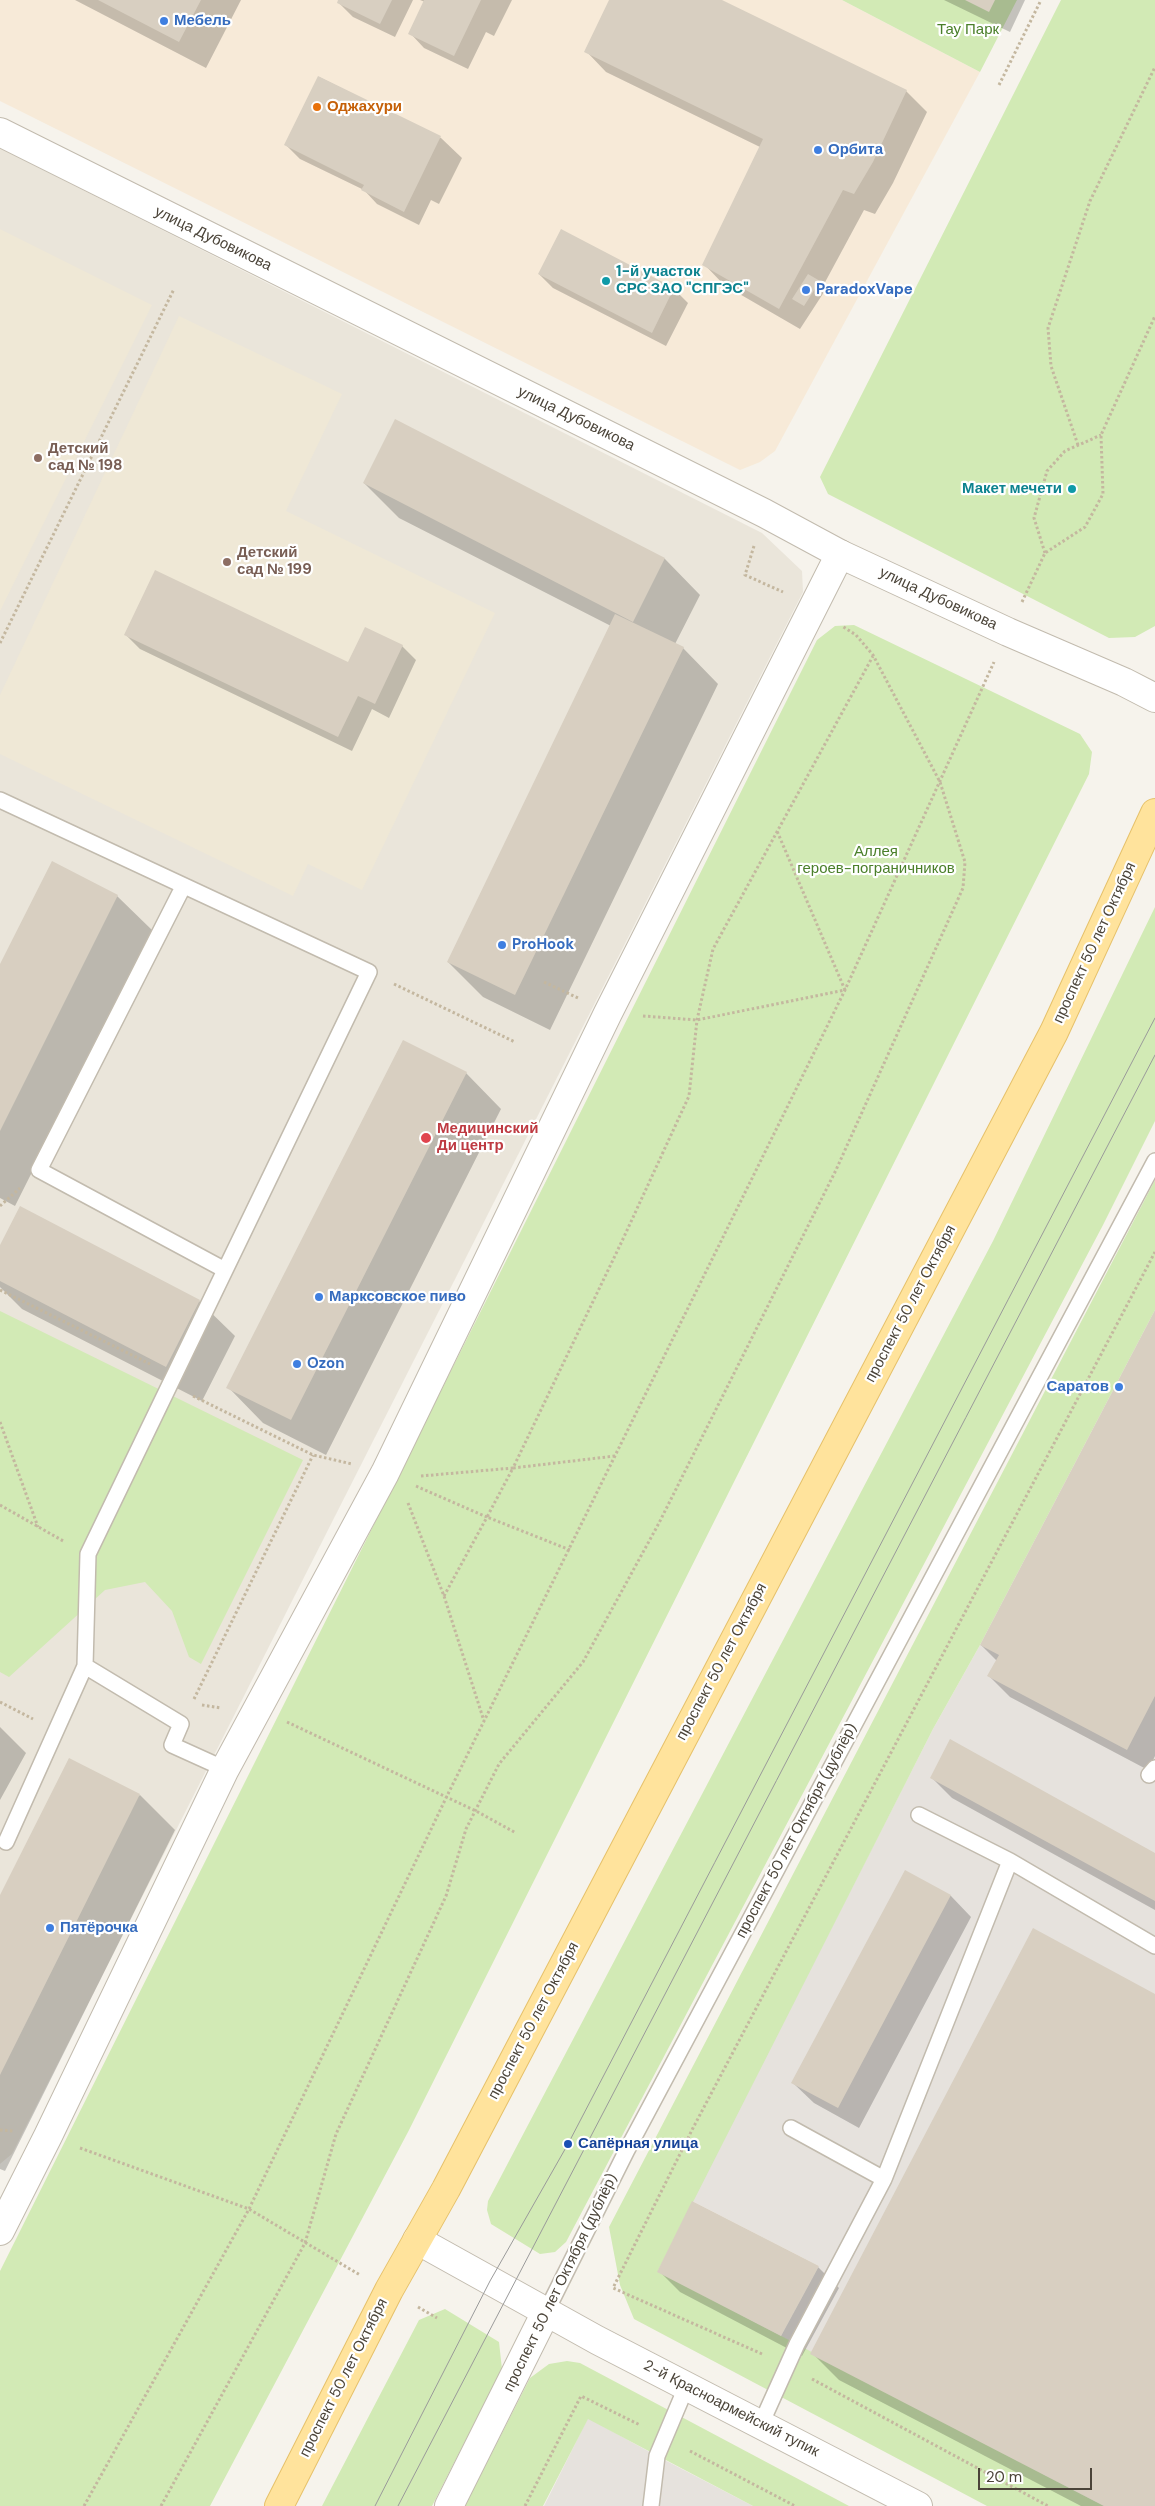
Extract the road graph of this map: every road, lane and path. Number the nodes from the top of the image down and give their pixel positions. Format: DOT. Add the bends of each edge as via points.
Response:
graph roads {
  1 [pos="1041,0"];
  2 [pos="1155,67"];
  3 [pos="998,84"];
  4 [pos="0,132"];
  5 [pos="174,289"];
  6 [pos="1155,316"];
  7 [pos="1101,435"];
  8 [pos="1078,445"];
  9 [pos="1045,553"];
  10 [pos="840,554"];
  11 [pos="745,575"];
  12 [pos="814,607"];
  13 [pos="1008,632"];
  14 [pos="0,643"];
  15 [pos="873,655"];
  16 [pos="1155,698"];
  17 [pos="940,782"];
  18 [pos="0,800"];
  19 [pos="1155,813"];
  20 [pos="777,831"];
  21 [pos="184,886"];
  22 [pos="369,972"];
  23 [pos="845,990"];
  24 [pos="608,1013"];
  25 [pos="697,1020"];
  26 [pos="515,1042"];
  27 [pos="1155,1161"];
  28 [pos="1155,1252"];
  29 [pos="225,1270"];
  30 [pos="0,1290"];
  31 [pos="172,1380"];
  32 [pos="0,1422"];
  33 [pos="616,1456"];
  34 [pos="512,1468"];
  35 [pos="392,1475"];
  36 [pos="0,1505"];
  37 [pos="487,1517"];
  38 [pos="38,1527"];
  39 [pos="570,1550"];
  40 [pos="88,1554"];
  41 [pos="444,1596"];
  42 [pos="85,1666"];
  43 [pos="0,1702"];
  44 [pos="286,1721"];
  45 [pos="484,1722"];
  46 [pos="182,1724"];
  47 [pos="56,1730"];
  48 [pos="225,1769"];
  49 [pos="446,1798"];
  50 [pos="476,1811"];
  51 [pos="918,1815"];
  52 [pos="516,1833"];
  53 [pos="2,1845"];
  54 [pos="1010,1861"];
  55 [pos="1155,1946"];
  56 [pos="791,2128"];
  57 [pos="0,2130"];
  58 [pos="48,2136"];
  59 [pos="884,2179"];
  60 [pos="249,2209"];
  61 [pos="3,2217"];
  62 [pos="417,2240"];
  63 [pos="305,2243"];
  64 [pos="389,2290"];
  65 [pos="546,2312"];
  66 [pos="437,2318"];
  67 [pos="787,2365"];
  68 [pos="687,2386"];
  69 [pos="581,2396"];
  70 [pos="760,2424"];
  71 [pos="84,2506"];
  72 [pos="161,2506"];
  73 [pos="279,2506"];
  74 [pos="450,2506"];
  75 [pos="526,2506"];
  76 [pos="651,2506"];
  77 [pos="918,2506"];
  78 [pos="1048,2506"];
  1 -- 3 [label="path"];
  2 -- 8 [label="path" via="1090,201 1048,328 1051,366"];
  4 -- 10 [label="street, улица Дубовикова" via="764,513"];
  5 -- 14 [label="path"];
  6 -- 7 [label="path"];
  7 -- 8 [label="path"];
  7 -- 9 [label="path" via="1103,494 1085,527"];
  8 -- 9 [label="path" via="1065,451 1047,471 1034,518"];
  9 -- 13 [label="path"];
  10 -- 12 [label="street"];
  10 -- 13 [label="street, улица Дубовикова"];
  11 -- 12 [label="path"];
  12 -- 15 [label="path" via="856,635"];
  12 -- 24 [label="street"];
  13 -- 16 [label="street, улица Дубовикова"];
  13 -- 17 [label="path"];
  15 -- 17 [label="path"];
  15 -- 20 [label="path"];
  17 -- 23 [label="path"];
  17 -- 50 [label="path" via="965,862 963,888 946,927 836,1170 659,1523 583,1662 499,1764"];
  18 -- 21 [label="lane"];
  19 -- 62 [label="main road, проспект 50 лет Октября" via="1054,1032"];
  20 -- 23 [label="path"];
  20 -- 25 [label="path" via="713,949"];
  21 -- 22 [label="lane"];
  21 -- 29 [label="lane" via="40,1170"];
  22 -- 26 [label="path"];
  22 -- 29 [label="lane"];
  23 -- 25 [label="path"];
  23 -- 33 [label="path"];
  24 -- 25 [label="path"];
  24 -- 35 [label="street"];
  25 -- 34 [label="path" via="689,1096"];
  27 -- 65 [label="lane, проспект 50 лет Октября (дублёр)" via="627,2150"];
  28 -- 67 [label="path" via="693,2128 613,2288"];
  29 -- 31 [label="lane"];
  30 -- 31 [label="path"];
  31 -- 40 [label="lane"];
  31 -- 46 [label="path" via="313,1455"];
  32 -- 38 [label="path"];
  33 -- 34 [label="path"];
  33 -- 39 [label="path"];
  34 -- 35 [label="path"];
  34 -- 37 [label="path"];
  35 -- 37 [label="path"];
  35 -- 41 [label="path"];
  35 -- 48 [label="street"];
  36 -- 38 [label="path"];
  37 -- 39 [label="path"];
  37 -- 41 [label="path"];
  38 -- 40 [label="path"];
  39 -- 45 [label="path"];
  40 -- 42 [label="lane"];
  41 -- 45 [label="path"];
  42 -- 46 [label="lane"];
  42 -- 47 [label="lane"];
  43 -- 47 [label="path"];
  44 -- 49 [label="path"];
  45 -- 49 [label="path"];
  46 -- 48 [label="lane" via="172,1746"];
  47 -- 53 [label="lane"];
  48 -- 58 [label="street"];
  49 -- 50 [label="path"];
  49 -- 60 [label="path"];
  50 -- 52 [label="path"];
  50 -- 63 [label="path" via="466,1829 446,1896 336,2134"];
  51 -- 54 [label="lane"];
  54 -- 55 [label="lane"];
  54 -- 59 [label="lane"];
  56 -- 59 [label="lane"];
  57 -- 58 [label="path"];
  58 -- 60 [label="path"];
  58 -- 61 [label="street"];
  59 -- 67 [label="lane"];
  60 -- 63 [label="path"];
  60 -- 71 [label="path"];
  62 -- 64 [label="main road, проспект 50 лет Октября"];
  62 -- 65 [label="street, 2-й Красноармейский тупик"];
  63 -- 64 [label="path"];
  63 -- 72 [label="path"];
  64 -- 66 [label="path"];
  64 -- 73 [label="main road, проспект 50 лет Октября"];
  65 -- 68 [label="street, 2-й Красноармейский тупик"];
  65 -- 74 [label="street, проспект 50 лет Октября (дублёр)"];
  67 -- 70 [label="lane"];
  67 -- 78 [label="path"];
  68 -- 70 [label="street, 2-й Красноармейский тупик"];
  68 -- 76 [label="lane" via="657,2456"];
  69 -- 75 [label="path"];
  70 -- 77 [label="street, 2-й Красноармейский тупик"];
}
